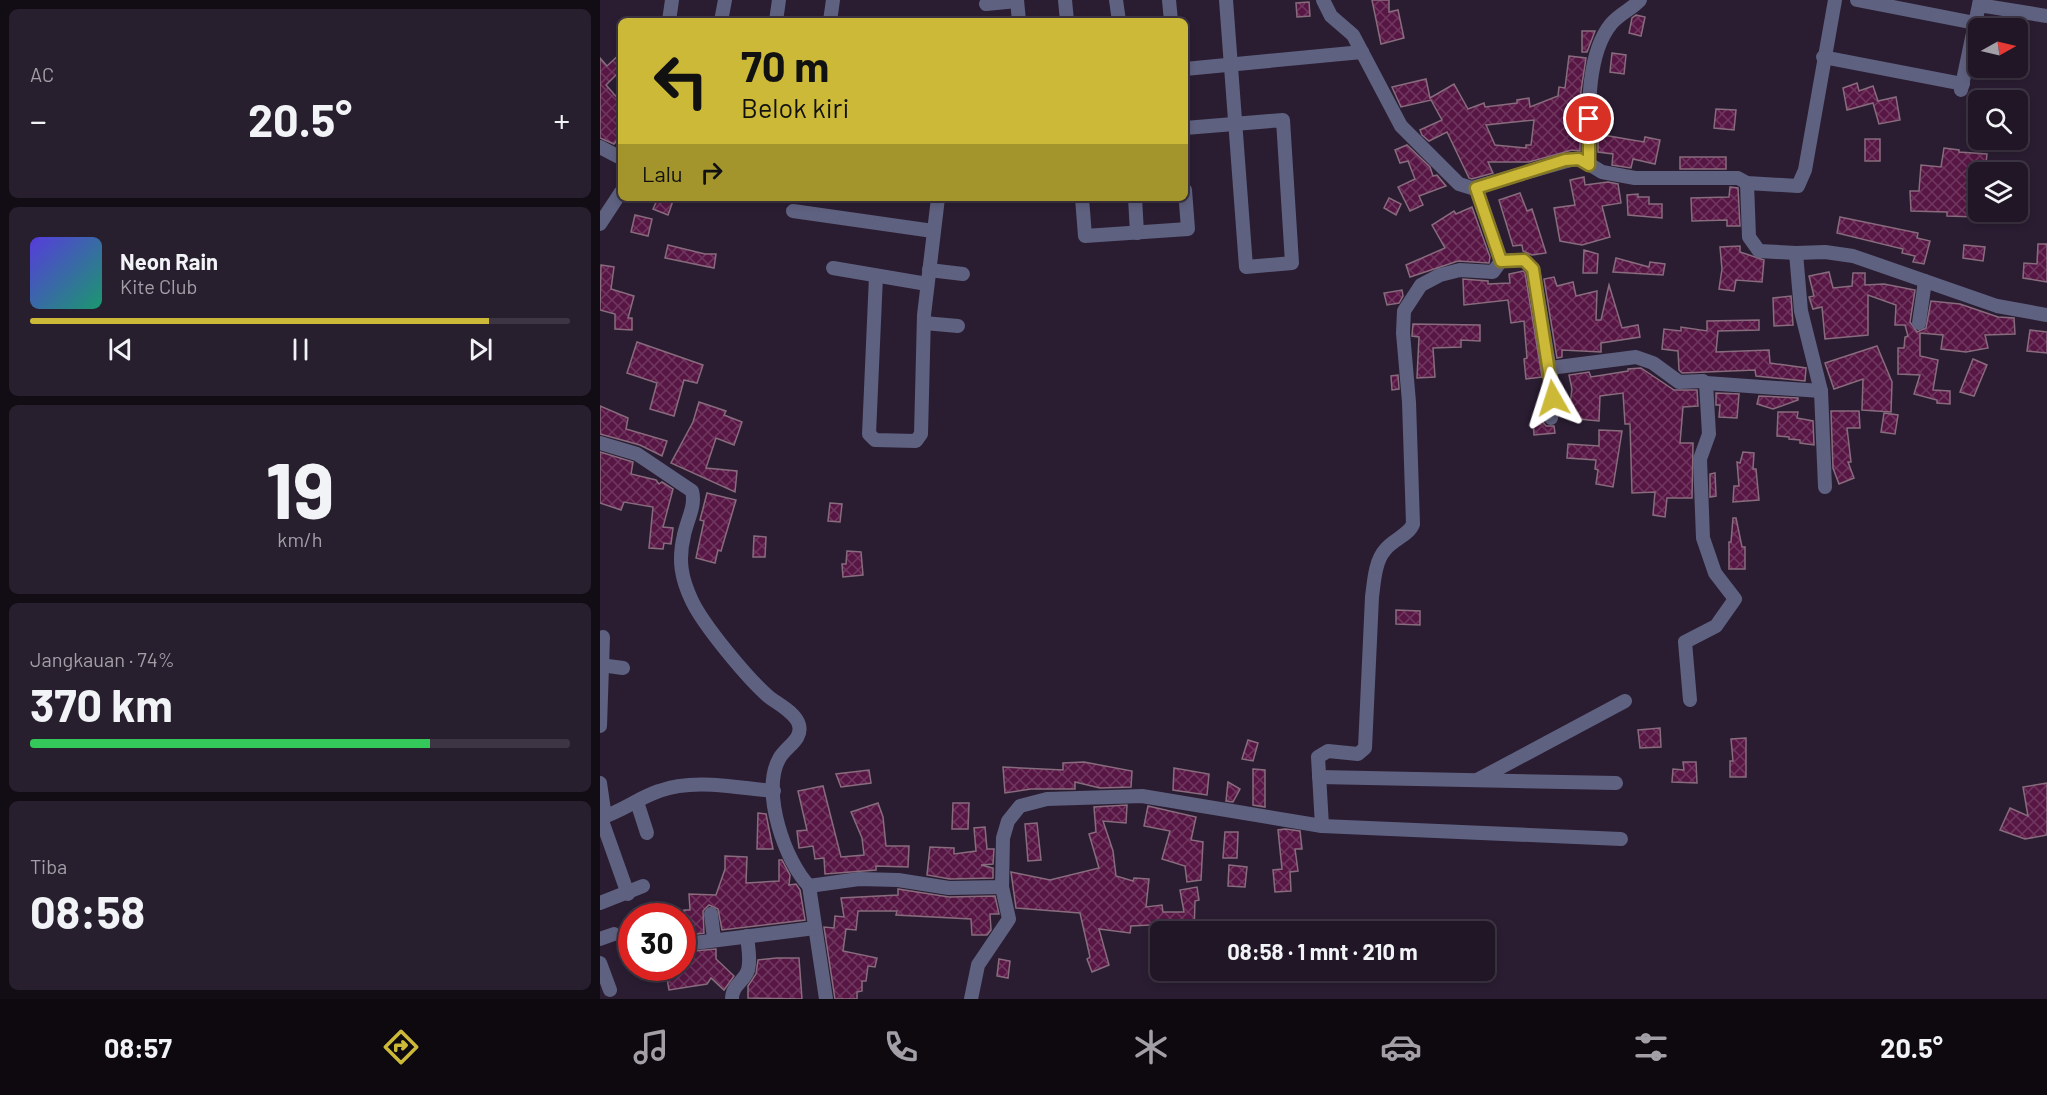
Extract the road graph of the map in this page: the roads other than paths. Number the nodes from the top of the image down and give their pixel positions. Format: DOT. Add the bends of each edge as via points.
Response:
graph roads {
  1 [pos="672,0"];
  2 [pos="725,0"];
  3 [pos="780,0"];
  4 [pos="1017,0"];
  5 [pos="1065,0"];
  6 [pos="1116,0"];
  7 [pos="1169,0"];
  8 [pos="1226,0"];
  9 [pos="1323,0"];
  10 [pos="1640,0"];
  11 [pos="1835,0"];
  12 [pos="1857,0"];
  13 [pos="1980,2"];
  14 [pos="986,4"];
  15 [pos="2039,10"];
  16 [pos="669,18"];
  17 [pos="722,18"];
  18 [pos="777,18"];
  19 [pos="1019,18"];
  20 [pos="1067,18"];
  21 [pos="1119,18"];
  22 [pos="1171,18"];
  23 [pos="1977,18"];
  24 [pos="1968,21"];
  25 [pos="1362,52"];
  26 [pos="1823,57"];
  27 [pos="1968,60"];
  28 [pos="1232,66"];
  29 [pos="1188,69"];
  30 [pos="1236,125"];
  31 [pos="1188,128"];
  32 [pos="600,147"];
  33 [pos="618,156"];
  34 [pos="1589,165"];
  35 [pos="1747,183"];
  36 [pos="1476,188"];
  37 [pos="618,197"];
  38 [pos="938,201"];
  39 [pos="1082,201"];
  40 [pos="1135,201"];
  41 [pos="1186,201"];
  42 [pos="793,211"];
  43 [pos="600,224"];
  44 [pos="933,231"];
  45 [pos="1137,233"];
  46 [pos="1796,253"];
  47 [pos="1501,261"];
  48 [pos="833,268"];
  49 [pos="963,274"];
  50 [pos="876,276"];
  51 [pos="928,277"];
  52 [pos="1925,281"];
  53 [pos="2047,315"];
  54 [pos="924,323"];
  55 [pos="1919,323"];
  56 [pos="958,326"];
  57 [pos="1550,368"];
  58 [pos="1706,383"];
  59 [pos="1821,391"];
  60 [pos="1551,418"];
  61 [pos="600,443"];
  62 [pos="1825,487"];
  63 [pos="603,637"];
  64 [pos="601,665"];
  65 [pos="623,668"];
  66 [pos="1690,700"];
  67 [pos="1625,701"];
  68 [pos="600,726"];
  69 [pos="1319,777"];
  70 [pos="1477,780"];
  71 [pos="600,783"];
  72 [pos="1616,783"];
  73 [pos="774,791"];
  74 [pos="637,802"];
  75 [pos="602,817"];
  76 [pos="1322,826"];
  77 [pos="647,833"];
  78 [pos="1621,839"];
  79 [pos="643,886"];
  80 [pos="809,886"];
  81 [pos="1002,887"];
  82 [pos="628,894"];
  83 [pos="600,903"];
  84 [pos="711,914"];
  85 [pos="814,928"];
  86 [pos="614,934"];
  87 [pos="747,936"];
  88 [pos="600,939"];
  89 [pos="714,939"];
  90 [pos="696,942"];
  91 [pos="600,963"];
  92 [pos="610,990"];
  93 [pos="732,999"];
  94 [pos="826,999"];
  95 [pos="971,999"];
  1 -- 16 [label="street"];
  2 -- 17 [label="street"];
  3 -- 18 [label="street"];
  4 -- 14 [label="street"];
  4 -- 19 [label="street"];
  5 -- 20 [label="street"];
  6 -- 21 [label="street"];
  7 -- 22 [label="street"];
  8 -- 28 [label="street"];
  9 -- 25 [label="street" via="1331,16 1353,35"];
  10 -- 34 [label="street" via="1611,24 1596,60 1589,96"];
  11 -- 26 [label="street"];
  12 -- 24 [label="street"];
  13 -- 15 [label="street"];
  13 -- 23 [label="street"];
  25 -- 28 [label="street"];
  25 -- 36 [label="street" via="1401,126 1462,187"];
  26 -- 27 [label="street" via="1962,87"];
  26 -- 35 [label="street" via="1805,170 1797,186"];
  28 -- 29 [label="street"];
  28 -- 30 [label="street"];
  30 -- 30 [label="street" via="1246,267 1292,263 1282,120"];
  30 -- 31 [label="street"];
  32 -- 33 [label="street"];
  34 -- 35 [label="street" via="1602,172 1635,178 1738,178"];
  34 -- 36 [label="street" via="1579,159 1565,160"];
  35 -- 46 [label="street" via="1752,244 1763,252"];
  36 -- 47 [label="street"];
  37 -- 43 [label="street"];
  38 -- 44 [label="street"];
  39 -- 45 [label="street" via="1085,236"];
  40 -- 45 [label="street"];
  41 -- 45 [label="street" via="1188,229"];
  42 -- 44 [label="street"];
  44 -- 51 [label="street"];
  46 -- 52 [label="street" via="1853,256"];
  46 -- 59 [label="street" via="1801,310"];
  47 -- 57 [label="street" via="1524,260 1532,266"];
  47 -- 69 [label="street" via="1493,272 1460,270 1440,274 1421,285 1404,311 1413,524 1382,553 1376,573 1365,748 1358,754 1323,752 1318,757"];
  48 -- 50 [label="street"];
  49 -- 51 [label="street"];
  50 -- 51 [label="street"];
  50 -- 54 [label="street" via="869,429 875,440 916,441 920,437"];
  51 -- 54 [label="street"];
  52 -- 53 [label="street" via="1997,306"];
  52 -- 55 [label="street"];
  54 -- 56 [label="street"];
  57 -- 58 [label="street" via="1636,357 1653,363 1679,382"];
  57 -- 60 [label="street"];
  58 -- 59 [label="street"];
  58 -- 66 [label="street" via="1709,434 1700,459 1703,538 1715,573 1735,599 1716,626 1683,644"];
  59 -- 62 [label="street"];
  61 -- 73 [label="street" via="637,454 692,491 694,500 680,561 682,579 729,651 766,695 799,725 794,742 778,759"];
  63 -- 64 [label="street"];
  64 -- 65 [label="street"];
  64 -- 68 [label="street"];
  67 -- 70 [label="street"];
  69 -- 70 [label="street"];
  69 -- 76 [label="street"];
  70 -- 72 [label="street"];
  71 -- 75 [label="street"];
  73 -- 74 [label="street" via="697,784 659,790"];
  73 -- 80 [label="street" via="774,810 783,843 798,875"];
  74 -- 75 [label="street"];
  74 -- 77 [label="street"];
  75 -- 82 [label="street"];
  76 -- 78 [label="street"];
  76 -- 81 [label="street" via="1142,796 1033,801 1020,806 1005,828"];
  79 -- 82 [label="street"];
  80 -- 81 [label="street" via="859,879 949,888"];
  80 -- 85 [label="street"];
  81 -- 95 [label="street" via="1009,919 978,965"];
  82 -- 83 [label="street"];
  84 -- 89 [label="street"];
  85 -- 87 [label="street"];
  85 -- 94 [label="street"];
  86 -- 88 [label="street"];
  87 -- 89 [label="street"];
  87 -- 93 [label="street" via="747,973 733,989"];
  89 -- 90 [label="street"];
  91 -- 92 [label="street"];
}
